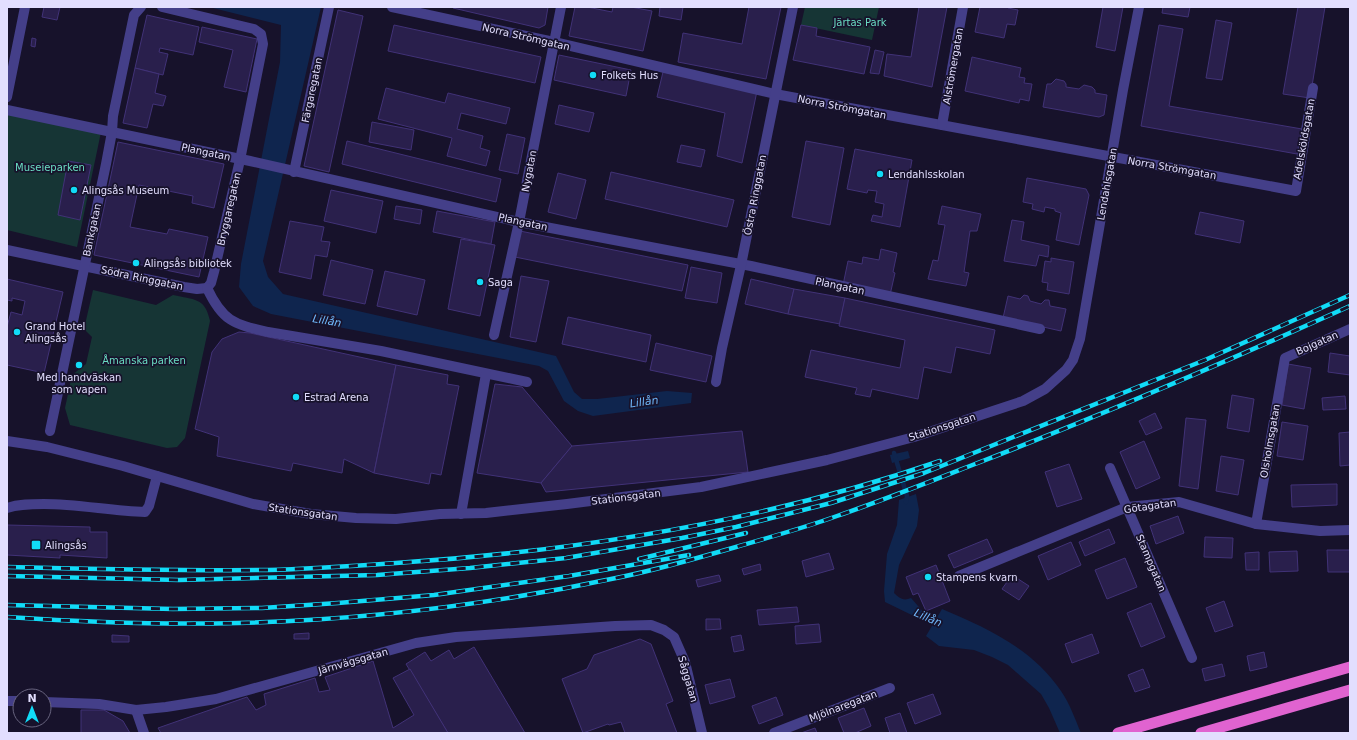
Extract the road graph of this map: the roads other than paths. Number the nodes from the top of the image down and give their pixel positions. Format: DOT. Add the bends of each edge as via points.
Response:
graph roads {
  1 [pos="25,7"];
  2 [pos="141,7"];
  3 [pos="162,7"];
  4 [pos="329,7"];
  5 [pos="392,7"];
  6 [pos="561,7"];
  7 [pos="793,7"];
  8 [pos="963,7"];
  9 [pos="1139,7"];
  10 [pos="554,42"];
  11 [pos="1313,88"];
  12 [pos="775,94"];
  13 [pos="7,98"];
  14 [pos="7,110"];
  15 [pos="942,125"];
  16 [pos="112,132"];
  17 [pos="1111,157"];
  18 [pos="240,160"];
  19 [pos="290,171"];
  20 [pos="1296,191"];
  21 [pos="519,222"];
  22 [pos="7,250"];
  23 [pos="741,265"];
  24 [pos="85,266"];
  25 [pos="207,288"];
  26 [pos="1040,329"];
  27 [pos="1350,329"];
  28 [pos="494,334"];
  29 [pos="1285,358"];
  30 [pos="1073,360"];
  31 [pos="486,374"];
  32 [pos="527,382"];
  33 [pos="716,382"];
  34 [pos="50,432"];
  35 [pos="7,441"];
  36 [pos="1110,468"];
  37 [pos="157,476"];
  38 [pos="1127,507"];
  39 [pos="7,508"];
  40 [pos="460,514"];
  41 [pos="1256,524"];
  42 [pos="1350,530"];
  43 [pos="959,576"];
  44 [pos="664,630"];
  45 [pos="1192,658"];
  46 [pos="1350,667"];
  47 [pos="890,688"];
  48 [pos="1350,690"];
  49 [pos="52,702"];
  50 [pos="136,710"];
  51 [pos="144,733"];
  52 [pos="702,733"];
  53 [pos="774,733"];
  54 [pos="1118,733"];
  55 [pos="1201,733"];
  1 -- 13 [label="street"];
  2 -- 16 [label="street, Bankgatan" via="134,15"];
  3 -- 18 [label="street, Bryggaregatan" via="254,30 260,34 263,44"];
  4 -- 19 [label="street, Färgaregatan"];
  5 -- 10 [label="street, Norra Strömgatan"];
  6 -- 10 [label="street, Nygatan"];
  7 -- 12 [label="street, Östra Ringgatan"];
  8 -- 15 [label="street, Alströmergatan"];
  9 -- 17 [label="street, Lendahlsgatan"];
  10 -- 12 [label="street, Norra Strömgatan"];
  10 -- 21 [label="street, Nygatan"];
  11 -- 20 [label="street, Adelsköldsgatan"];
  12 -- 15 [label="street, Norra Strömgatan"];
  12 -- 23 [label="street, Östra Ringgatan"];
  14 -- 16 [label="street, Plangatan"];
  15 -- 17 [label="street, Norra Strömgatan"];
  16 -- 18 [label="street, Plangatan"];
  16 -- 24 [label="street, Bankgatan"];
  17 -- 20 [label="street, Norra Strömgatan"];
  17 -- 30 [label="street, Lendahlsgatan" via="1080,339"];
  18 -- 19 [label="street, Plangatan"];
  18 -- 25 [label="street, Bryggaregatan" via="212,283"];
  19 -- 21 [label="street, Plangatan"];
  21 -- 23 [label="street, Plangatan"];
  21 -- 28 [label="street, Nygatan"];
  22 -- 24 [label="street, Södra Ringgatan"];
  23 -- 26 [label="street, Plangatan"];
  23 -- 33 [label="street, Östra Ringgatan"];
  24 -- 25 [label="street, Södra Ringgatan" via="184,287"];
  24 -- 34 [label="street, Bankgatan"];
  25 -- 31 [label="street" via="216,305 228,319 250,328 381,351"];
  27 -- 29 [label="street, Bojgatan"];
  29 -- 41 [label="street, Olsholmsgatan"];
  30 -- 40 [label="street, Stationsgatan" via="1045,389 1023,401 914,437 828,460 701,487"];
  31 -- 32 [label="street"];
  31 -- 40 [label="street"];
  35 -- 37 [label="street, Stationsgatan" via="74,453"];
  36 -- 38 [label="street, Stampgatan"];
  37 -- 39 [label="street" via="145,512 55,504 25,504"];
  37 -- 40 [label="street, Stationsgatan" via="253,504 311,514 396,519"];
  38 -- 41 [label="street, Götagatan" via="1179,502"];
  38 -- 43 [label="street, Götagatan"];
  38 -- 45 [label="street, Stampgatan"];
  41 -- 42 [label="street, Götagatan" via="1320,531"];
  44 -- 50 [label="street, Järnvägsgatan" via="651,625 615,626 464,636 416,643 216,699"];
  44 -- 52 [label="street, Såggatan" via="674,637 686,662"];
  46 -- 54 [label="highway"];
  47 -- 53 [label="street, Mjölnaregatan"];
  48 -- 55 [label="highway"];
  49 -- 50 [label="street, Järnvägsgatan" via="99,704"];
  50 -- 51 [label="street"];
}
